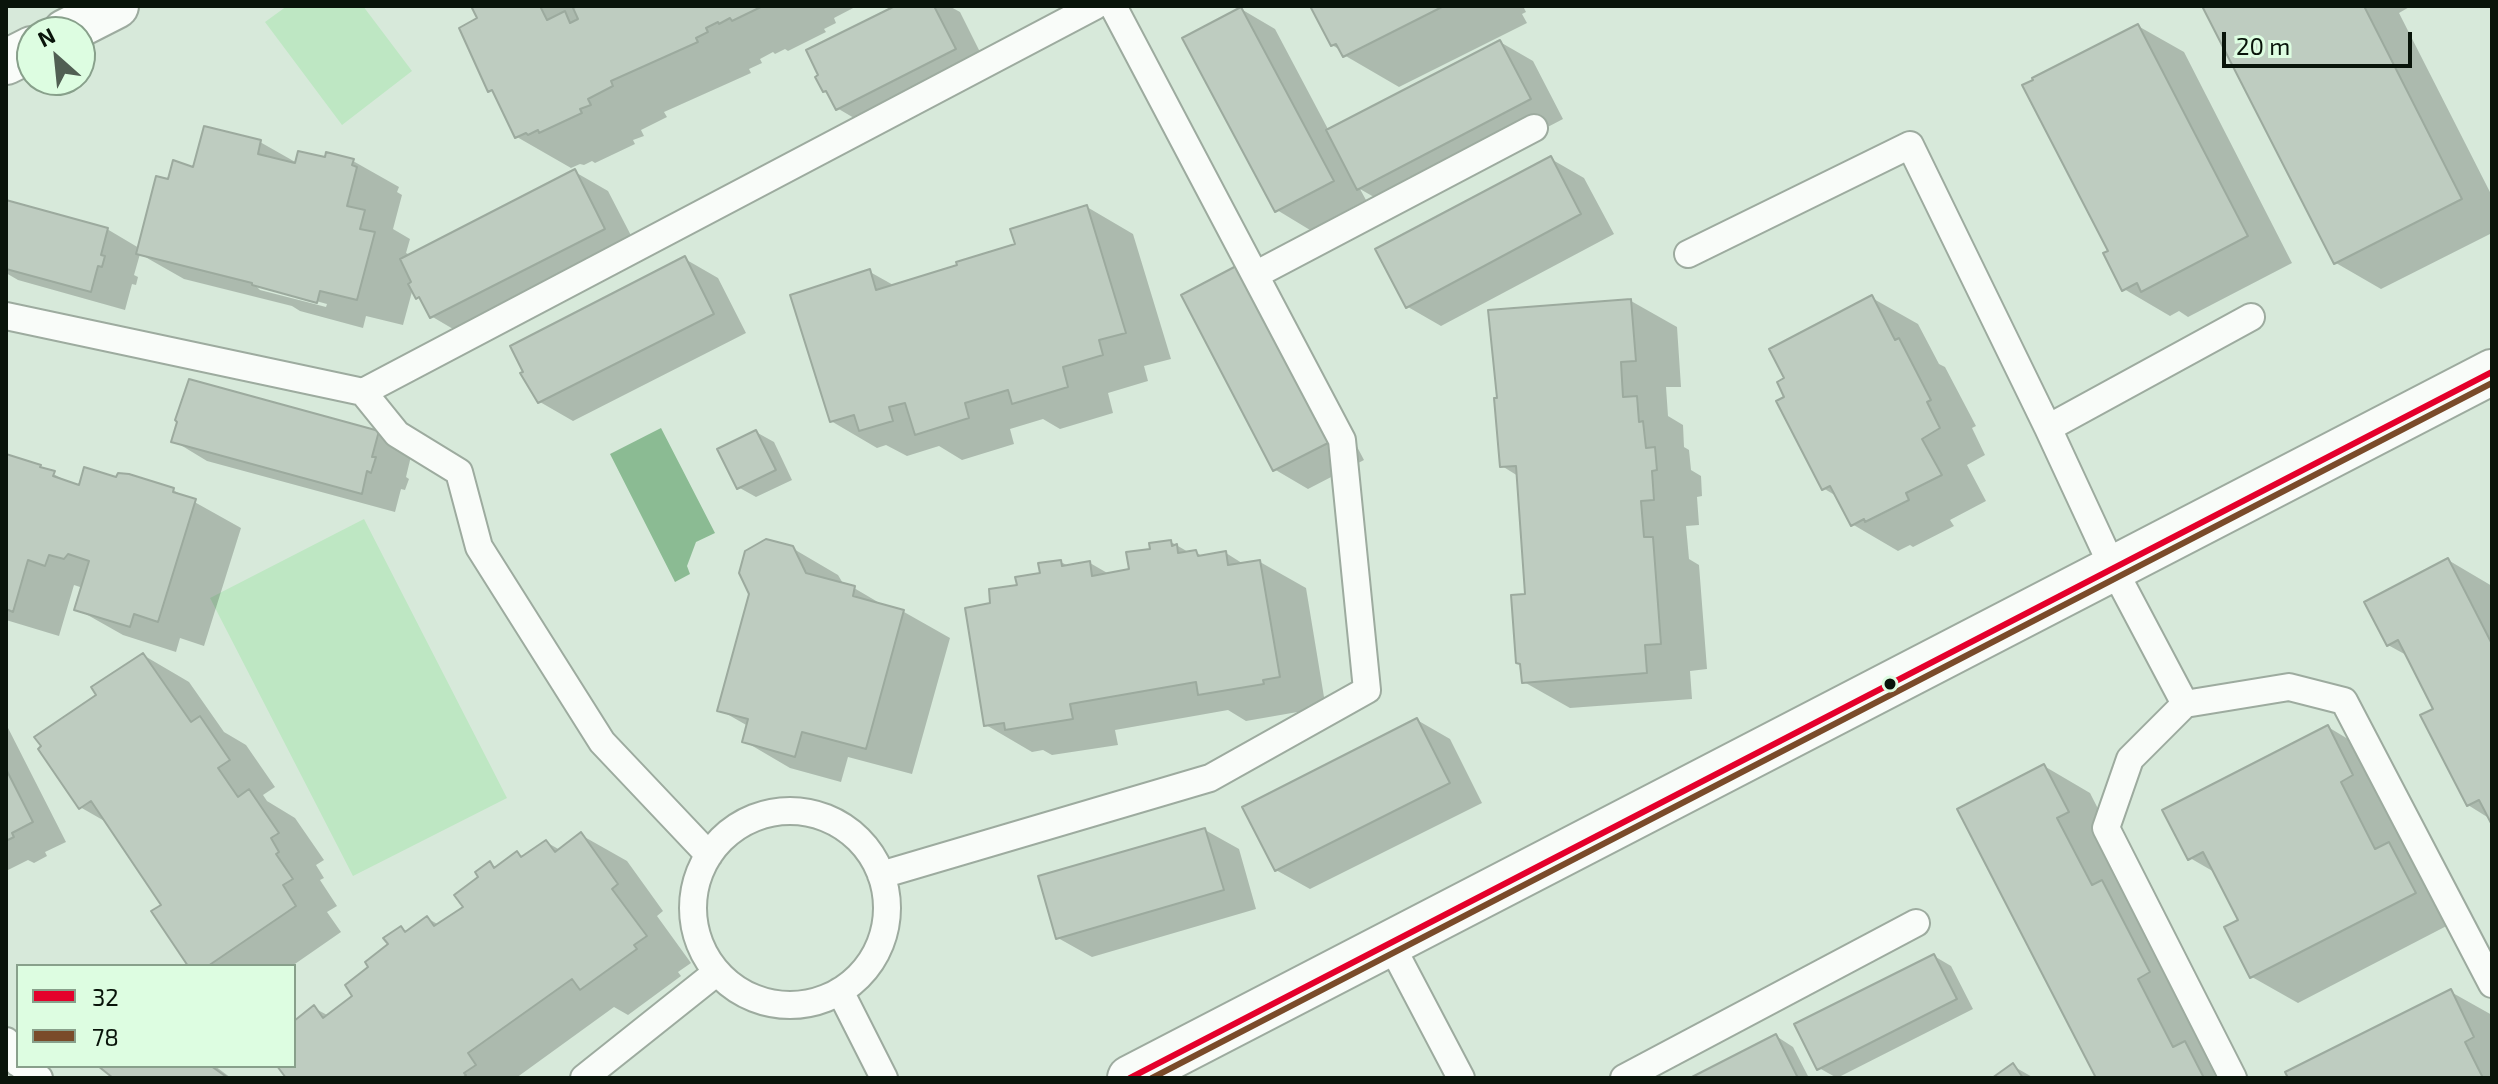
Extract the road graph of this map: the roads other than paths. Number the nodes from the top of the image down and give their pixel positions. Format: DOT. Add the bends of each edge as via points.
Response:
graph roads {
  1 [pos="116,6"];
  2 [pos="1095,6"];
  3 [pos="1113,6"];
  4 [pos="96,16"];
  5 [pos="1534,128"];
  6 [pos="1688,254"];
  7 [pos="1255,275"];
  8 [pos="6,316"];
  9 [pos="2251,317"];
  10 [pos="2492,372"];
  11 [pos="363,392"];
  12 [pos="2048,428"];
  13 [pos="2113,568"];
  14 [pos="2185,704"];
  15 [pos="709,855"];
  16 [pos="881,875"];
  17 [pos="1916,923"];
  18 [pos="1390,943"];
  19 [pos="717,972"];
  20 [pos="2492,984"];
  21 [pos="840,991"];
  22 [pos="584,1078"];
  23 [pos="884,1078"];
  24 [pos="1130,1078"];
  25 [pos="1461,1078"];
  26 [pos="1624,1078"];
  27 [pos="2233,1078"];
  1 -- 4 [label="main road"];
  2 -- 11 [label="lane"];
  3 -- 7 [label="lane"];
  5 -- 7 [label="lane"];
  6 -- 12 [label="lane" via="1910,145"];
  7 -- 16 [label="lane" via="1342,440 1367,690 1210,778"];
  8 -- 11 [label="lane"];
  9 -- 12 [label="lane"];
  10 -- 13 [label="main road"];
  11 -- 15 [label="lane" via="397,434 459,472 479,547 602,742"];
  12 -- 13 [label="lane"];
  13 -- 14 [label="lane"];
  13 -- 18 [label="main road"];
  14 -- 20 [label="lane" via="2289,687 2344,701"];
  14 -- 27 [label="lane" via="2130,759 2106,828"];
  15 -- 16 [label="lane" via="744,823 779,812 804,812 849,831 873,857"];
  15 -- 19 [label="lane" via="698,877 693,913 697,937"];
  16 -- 21 [label="lane" via="887,904 882,940 864,972"];
  17 -- 26 [label="lane"];
  18 -- 24 [label="main road"];
  18 -- 25 [label="lane"];
  19 -- 21 [label="lane" via="742,993 776,1005 812,1003"];
  19 -- 22 [label="lane"];
  21 -- 23 [label="lane"];
}
